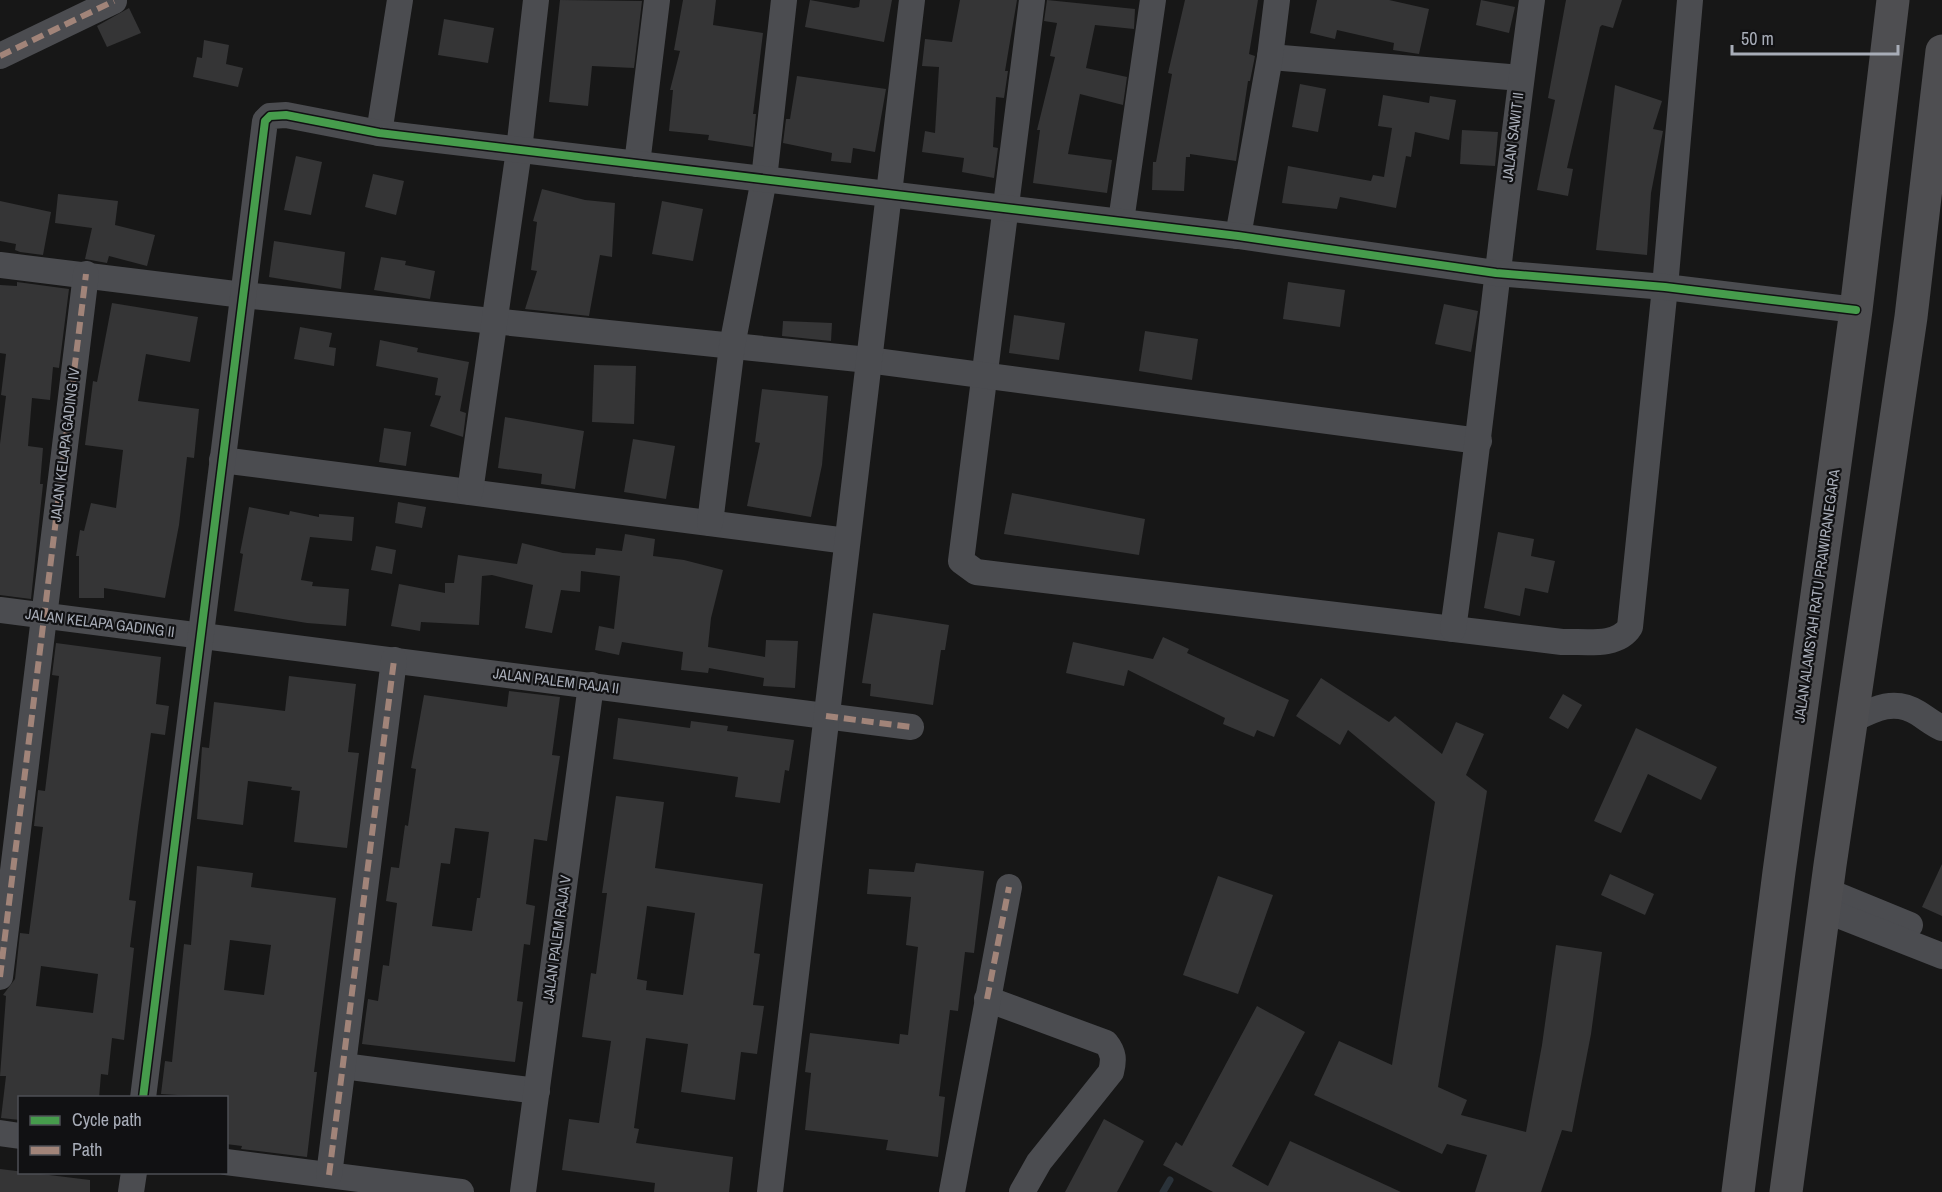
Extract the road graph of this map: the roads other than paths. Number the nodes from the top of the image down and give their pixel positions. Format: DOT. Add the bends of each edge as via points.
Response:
graph roads {
  1 [pos="400,0"];
  2 [pos="536,0"];
  3 [pos="657,0"];
  4 [pos="784,0"];
  5 [pos="912,0"];
  6 [pos="1032,0"];
  7 [pos="1153,0"];
  8 [pos="1277,0"];
  9 [pos="1532,0"];
  10 [pos="1690,0"];
  11 [pos="1893,0"];
  12 [pos="114,2"];
  13 [pos="1942,51"];
  14 [pos="0,56"];
  15 [pos="1270,57"];
  16 [pos="1521,78"];
  17 [pos="1940,87"];
  18 [pos="379,133"];
  19 [pos="519,150"];
  20 [pos="637,164"];
  21 [pos="764,179"];
  22 [pos="888,194"];
  23 [pos="1007,208"];
  24 [pos="1121,221"];
  25 [pos="1238,236"];
  26 [pos="0,265"];
  27 [pos="1496,273"];
  28 [pos="86,274"];
  29 [pos="1665,287"];
  30 [pos="243,294"];
  31 [pos="1856,310"];
  32 [pos="494,321"];
  33 [pos="732,346"];
  34 [pos="868,360"];
  35 [pos="986,377"];
  36 [pos="1479,441"];
  37 [pos="222,460"];
  38 [pos="470,492"];
  39 [pos="710,523"];
  40 [pos="847,541"];
  41 [pos="0,610"];
  42 [pos="43,615"];
  43 [pos="1453,628"];
  44 [pos="200,636"];
  45 [pos="394,660"];
  46 [pos="591,685"];
  47 [pos="826,716"];
  48 [pos="1852,720"];
  49 [pos="911,726"];
  50 [pos="1942,728"];
  51 [pos="1782,852"];
  52 [pos="1010,887"];
  53 [pos="1827,889"];
  54 [pos="5,908"];
  55 [pos="1942,938"];
  56 [pos="1942,956"];
  57 [pos="0,977"];
  58 [pos="987,999"];
  59 [pos="343,1066"];
  60 [pos="537,1090"];
  61 [pos="143,1096"];
  62 [pos="0,1133"];
  63 [pos="18,1136"];
  64 [pos="228,1162"];
  65 [pos="134,1174"];
  66 [pos="329,1175"];
  67 [pos="131,1192"];
  68 [pos="462,1192"];
  69 [pos="523,1192"];
  70 [pos="770,1192"];
  71 [pos="952,1192"];
  72 [pos="1022,1192"];
  73 [pos="1738,1192"];
  74 [pos="1786,1192"];
  1 -- 18 [label="street"];
  2 -- 19 [label="street"];
  3 -- 20 [label="street"];
  4 -- 21 [label="street"];
  5 -- 22 [label="street"];
  6 -- 23 [label="street"];
  7 -- 24 [label="street"];
  8 -- 15 [label="street"];
  9 -- 16 [label="street, JALAN SAWIT II"];
  10 -- 29 [label="street"];
  11 -- 31 [label="highway, JALAN ALAMSYAH RATU PRAWIRANEGARA"];
  12 -- 14 [label="street"];
  13 -- 17 [label="highway"];
  15 -- 16 [label="street"];
  15 -- 25 [label="street"];
  16 -- 27 [label="street, JALAN SAWIT II"];
  17 -- 48 [label="highway"];
  18 -- 19 [label="street"];
  18 -- 30 [label="street" via="286,115 270,116 265,121"];
  19 -- 20 [label="street"];
  19 -- 32 [label="street"];
  20 -- 21 [label="street"];
  21 -- 22 [label="street"];
  21 -- 33 [label="street"];
  22 -- 23 [label="street"];
  22 -- 34 [label="street"];
  23 -- 24 [label="street"];
  23 -- 35 [label="street"];
  24 -- 25 [label="street"];
  25 -- 27 [label="street"];
  26 -- 28 [label="street"];
  27 -- 29 [label="street"];
  27 -- 36 [label="street, JALAN SAWIT II"];
  28 -- 30 [label="street"];
  28 -- 42 [label="street, JALAN KELAPA GADING IV"];
  29 -- 31 [label="street"];
  29 -- 43 [label="street" via="1630,627 1612,641 1562,642"];
  30 -- 32 [label="street"];
  30 -- 37 [label="street"];
  31 -- 51 [label="highway, JALAN ALAMSYAH RATU PRAWIRANEGARA"];
  32 -- 33 [label="street"];
  32 -- 38 [label="street"];
  33 -- 34 [label="street"];
  33 -- 39 [label="street"];
  34 -- 35 [label="street"];
  34 -- 40 [label="street"];
  35 -- 36 [label="street"];
  35 -- 43 [label="street" via="961,561 970,570"];
  36 -- 43 [label="street, JALAN SAWIT II"];
  37 -- 38 [label="street"];
  37 -- 44 [label="street"];
  38 -- 39 [label="street"];
  39 -- 40 [label="street"];
  40 -- 47 [label="street"];
  41 -- 42 [label="street, JALAN KELAPA GADING II"];
  42 -- 44 [label="street, JALAN KELAPA GADING II"];
  42 -- 54 [label="street, JALAN KELAPA GADING IV"];
  44 -- 45 [label="street, JALAN PALEM RAJA II"];
  44 -- 61 [label="street"];
  45 -- 46 [label="street, JALAN PALEM RAJA II"];
  45 -- 59 [label="street"];
  46 -- 47 [label="street, JALAN PALEM RAJA II"];
  46 -- 60 [label="street, JALAN PALEM RAJA V"];
  47 -- 49 [label="street, JALAN PALEM RAJA II"];
  47 -- 70 [label="street"];
  48 -- 50 [label="street" via="1876,708 1896,705 1910,708"];
  48 -- 53 [label="highway"];
  51 -- 53 [label="highway"];
  51 -- 73 [label="highway, JALAN ALAMSYAH RATU PRAWIRANEGARA"];
  52 -- 58 [label="street"];
  53 -- 55 [label="street"];
  53 -- 56 [label="street"];
  53 -- 74 [label="highway"];
  54 -- 57 [label="street, JALAN KELAPA GADING IV"];
  58 -- 71 [label="street"];
  58 -- 72 [label="street" via="1106,1043 1114,1061 1111,1072 1039,1162"];
  59 -- 60 [label="street"];
  59 -- 66 [label="street"];
  60 -- 69 [label="street, JALAN PALEM RAJA V"];
  62 -- 63 [label="street"];
  64 -- 66 [label="street"];
  65 -- 67 [label="street"];
  66 -- 68 [label="street"];
}
